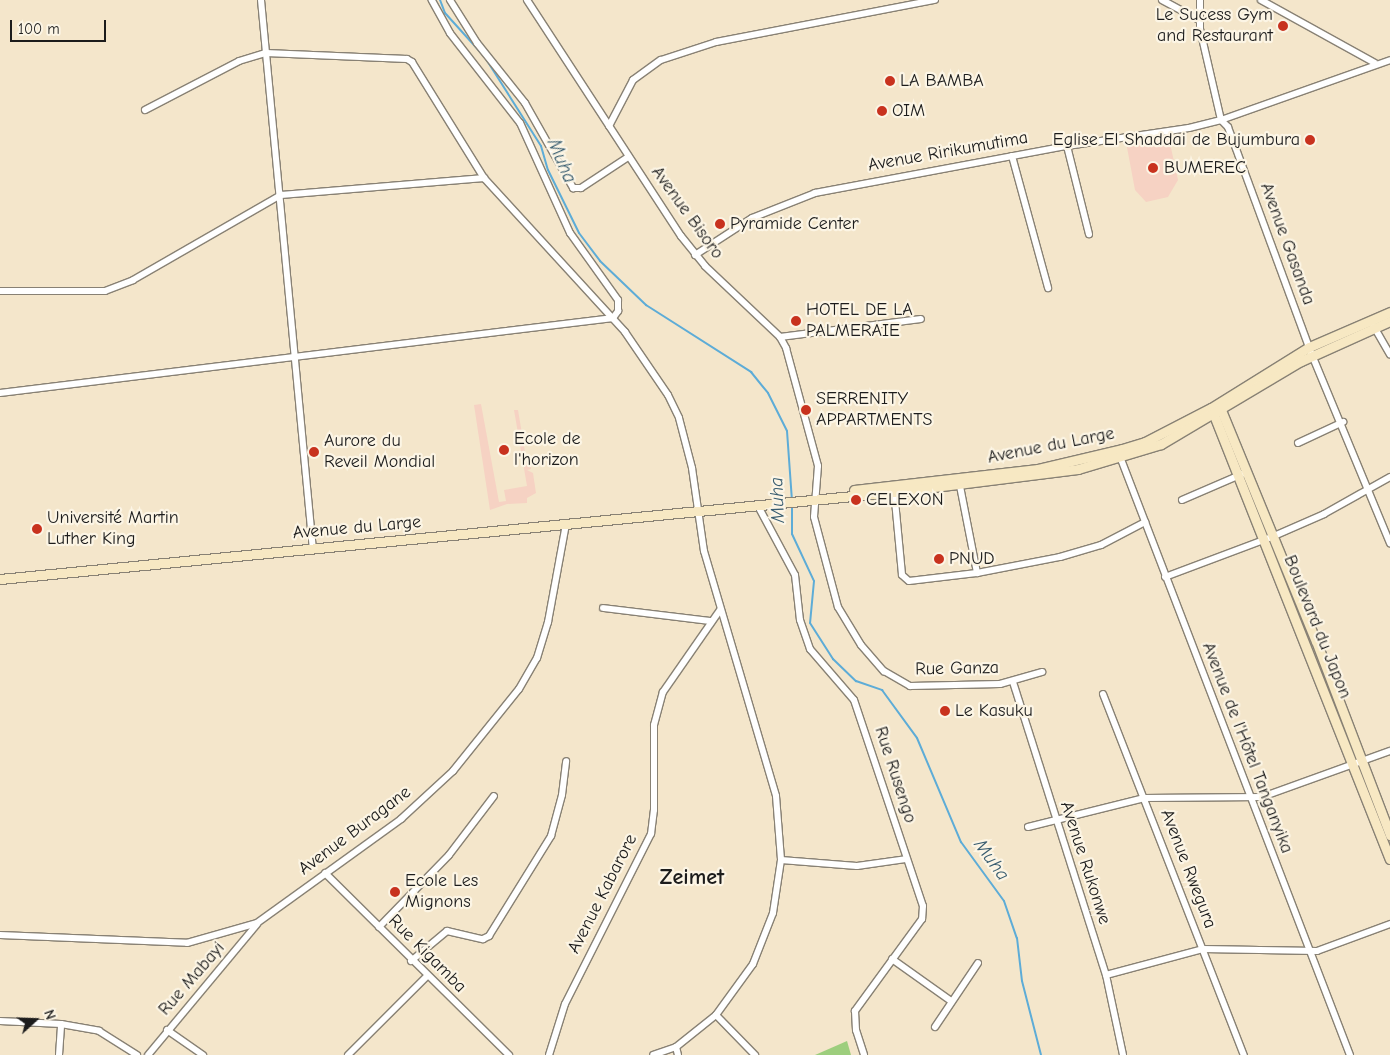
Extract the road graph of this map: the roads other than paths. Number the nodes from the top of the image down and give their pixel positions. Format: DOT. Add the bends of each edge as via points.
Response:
graph roads {
  1 [pos="261,0"];
  2 [pos="432,0"];
  3 [pos="450,0"];
  4 [pos="527,0"];
  5 [pos="933,0"];
  6 [pos="1162,0"];
  7 [pos="1200,0"];
  8 [pos="1261,0"];
  9 [pos="1199,20"];
  10 [pos="266,53"];
  11 [pos="1390,60"];
  12 [pos="1375,63"];
  13 [pos="145,110"];
  14 [pos="1221,120"];
  15 [pos="609,126"];
  16 [pos="1067,146"];
  17 [pos="1012,156"];
  18 [pos="628,157"];
  19 [pos="484,178"];
  20 [pos="281,195"];
  21 [pos="1089,234"];
  22 [pos="695,255"];
  23 [pos="1048,288"];
  24 [pos="0,291"];
  25 [pos="1390,312"];
  26 [pos="613,318"];
  27 [pos="921,320"];
  28 [pos="1390,320"];
  29 [pos="1373,323"];
  30 [pos="780,337"];
  31 [pos="1311,351"];
  32 [pos="1390,355"];
  33 [pos="296,358"];
  34 [pos="0,392"];
  35 [pos="1216,409"];
  36 [pos="1343,422"];
  37 [pos="1298,443"];
  38 [pos="1119,454"];
  39 [pos="1244,473"];
  40 [pos="1390,477"];
  41 [pos="959,481"];
  42 [pos="894,489"];
  43 [pos="1370,490"];
  44 [pos="815,497"];
  45 [pos="1182,500"];
  46 [pos="782,501"];
  47 [pos="758,506"];
  48 [pos="717,508"];
  49 [pos="697,511"];
  50 [pos="1145,522"];
  51 [pos="566,524"];
  52 [pos="1269,538"];
  53 [pos="1390,544"];
  54 [pos="313,548"];
  55 [pos="977,573"];
  56 [pos="1165,577"];
  57 [pos="0,579"];
  58 [pos="603,608"];
  59 [pos="720,610"];
  60 [pos="711,621"];
  61 [pos="1316,641"];
  62 [pos="1306,645"];
  63 [pos="1042,672"];
  64 [pos="1013,682"];
  65 [pos="1102,694"];
  66 [pos="1390,751"];
  67 [pos="566,762"];
  68 [pos="1359,764"];
  69 [pos="494,796"];
  70 [pos="1144,798"];
  71 [pos="1251,799"];
  72 [pos="1056,820"];
  73 [pos="1028,827"];
  74 [pos="1390,834"];
  75 [pos="906,859"];
  76 [pos="1390,859"];
  77 [pos="781,860"];
  78 [pos="326,873"];
  79 [pos="257,923"];
  80 [pos="1390,924"];
  81 [pos="378,927"];
  82 [pos="0,934"];
  83 [pos="1203,949"];
  84 [pos="1309,951"];
  85 [pos="892,958"];
  86 [pos="411,960"];
  87 [pos="978,963"];
  88 [pos="1106,975"];
  89 [pos="427,976"];
  90 [pos="950,1001"];
  91 [pos="716,1015"];
  92 [pos="0,1021"];
  93 [pos="61,1024"];
  94 [pos="935,1027"];
  95 [pos="167,1030"];
  96 [pos="676,1047"];
  97 [pos="59,1055"];
  98 [pos="137,1055"];
  99 [pos="148,1055"];
  100 [pos="203,1055"];
  101 [pos="348,1055"];
  102 [pos="510,1055"];
  103 [pos="549,1055"];
  104 [pos="653,1055"];
  105 [pos="678,1055"];
  106 [pos="755,1055"];
  107 [pos="864,1055"];
  108 [pos="1123,1055"];
  109 [pos="1244,1055"];
  110 [pos="1350,1055"];
  1 -- 10 [label="street"];
  2 -- 26 [label="street" via="450,33 520,122 570,233 618,300 618,311"];
  3 -- 18 [label="street" via="477,43 525,103 573,188 581,188"];
  4 -- 15 [label="street, Avenue Bisoro"];
  5 -- 15 [label="street" via="725,40 661,60 633,80"];
  6 -- 9 [label="street"];
  7 -- 9 [label="street, Avenue Gasanda"];
  8 -- 12 [label="street"];
  9 -- 14 [label="street, Avenue Gasanda"];
  10 -- 13 [label="street" via="239,61"];
  10 -- 19 [label="street" via="409,59"];
  10 -- 20 [label="street"];
  11 -- 12 [label="street, Avenue Ririkumutima"];
  12 -- 14 [label="street, Avenue Ririkumutima"];
  14 -- 16 [label="street, Avenue Ririkumutima" via="1189,128"];
  14 -- 31 [label="street, Avenue Gasanda" via="1228,127"];
  15 -- 18 [label="street, Avenue Bisoro"];
  16 -- 17 [label="street, Avenue Ririkumutima"];
  16 -- 21 [label="street"];
  17 -- 22 [label="street, Avenue Ririkumutima" via="815,193 752,218"];
  17 -- 23 [label="street"];
  18 -- 22 [label="street, Avenue Bisoro"];
  19 -- 20 [label="street"];
  19 -- 26 [label="street"];
  20 -- 24 [label="street" via="133,280 106,291"];
  20 -- 33 [label="street"];
  22 -- 30 [label="street, Avenue Bisoro"];
  25 -- 29 [label="main road, Avenue du Large"];
  26 -- 33 [label="street"];
  26 -- 49 [label="street" via="636,346 679,418 692,468"];
  27 -- 30 [label="street"];
  28 -- 29 [label="main road, Avenue du Large"];
  29 -- 31 [label="main road, Avenue du Large"];
  29 -- 32 [label="street"];
  30 -- 44 [label="street, Avenue Bisoro" via="791,361 818,466"];
  31 -- 35 [label="main road, Avenue du Large"];
  31 -- 36 [label="street, Avenue Gasanda"];
  33 -- 34 [label="street"];
  33 -- 54 [label="street"];
  35 -- 38 [label="main road, Avenue du Large"];
  35 -- 39 [label="main road, Boulevard du Japon"];
  36 -- 37 [label="street"];
  36 -- 43 [label="street, Avenue Gasanda"];
  38 -- 41 [label="main road, Avenue du Large" via="1052,473"];
  38 -- 50 [label="street, Avenue de l'Hôtel Tanganyika"];
  39 -- 45 [label="street"];
  39 -- 52 [label="main road, Boulevard du Japon"];
  40 -- 43 [label="street"];
  41 -- 42 [label="main road, Avenue du Large"];
  41 -- 55 [label="street"];
  42 -- 44 [label="main road, Avenue du Large"];
  42 -- 55 [label="street" via="905,579"];
  43 -- 52 [label="street"];
  43 -- 53 [label="street, Avenue Gasanda"];
  44 -- 46 [label="main road, Avenue du Large"];
  44 -- 64 [label="street, Rue Ganza" via="814,517 838,607 845,623 884,671 896,681 924,688"];
  46 -- 47 [label="main road, Avenue du Large"];
  46 -- 48 [label="main road, Avenue du Large"];
  47 -- 48 [label="main road, Avenue du Large"];
  47 -- 75 [label="street, Rue Rusengo" via="795,575 800,620 810,649 854,700 885,785"];
  48 -- 49 [label="main road, Avenue du Large"];
  49 -- 51 [label="main road, Avenue du Large"];
  49 -- 59 [label="street"];
  50 -- 55 [label="street" via="1092,548"];
  50 -- 56 [label="street, Avenue de l'Hôtel Tanganyika"];
  51 -- 54 [label="main road, Avenue du Large"];
  51 -- 78 [label="street, Avenue Buragane" via="548,622 537,658 519,689 453,771 401,819"];
  52 -- 56 [label="street"];
  52 -- 61 [label="main road, Boulevard du Japon"];
  52 -- 62 [label="main road, Boulevard du Japon"];
  54 -- 57 [label="main road, Avenue du Large"];
  56 -- 71 [label="street, Avenue de l'Hôtel Tanganyika"];
  58 -- 60 [label="street"];
  59 -- 60 [label="street, Avenue Kabarore"];
  59 -- 77 [label="street" via="776,796"];
  60 -- 103 [label="street, Avenue Kabarore" via="672,678 658,707 654,725 651,834 565,1004"];
  61 -- 62 [label="main road"];
  61 -- 68 [label="main road, Boulevard du Japon"];
  62 -- 68 [label="main road, Boulevard du Japon"];
  63 -- 64 [label="street, Rue Ganza"];
  64 -- 72 [label="street, Avenue Rukonwe"];
  65 -- 70 [label="street, Avenue Rwegura"];
  66 -- 68 [label="street"];
  67 -- 86 [label="street" via="562,795 550,836 490,936 483,939 448,931"];
  68 -- 71 [label="street"];
  68 -- 74 [label="main road, Boulevard du Japon"];
  68 -- 76 [label="main road, Boulevard du Japon"];
  69 -- 81 [label="street" via="449,855"];
  70 -- 71 [label="street"];
  70 -- 72 [label="street"];
  70 -- 83 [label="street, Avenue Rwegura"];
  71 -- 84 [label="street, Avenue de l'Hôtel Tanganyika"];
  72 -- 73 [label="street"];
  72 -- 88 [label="street, Avenue Rukonwe"];
  75 -- 77 [label="street" via="857,866"];
  75 -- 85 [label="street, Rue Rusengo" via="924,913"];
  77 -- 91 [label="street" via="773,914 765,939 754,964"];
  78 -- 79 [label="street, Avenue Buragane"];
  78 -- 81 [label="street, Rue Kigamba"];
  79 -- 82 [label="street, Avenue Buragane" via="187,943"];
  79 -- 95 [label="street, Rue Mabayi"];
  80 -- 84 [label="street" via="1325,949"];
  81 -- 86 [label="street, Rue Kigamba"];
  83 -- 84 [label="street"];
  83 -- 88 [label="street"];
  83 -- 109 [label="street, Avenue Rwegura"];
  84 -- 110 [label="street, Avenue de l'Hôtel Tanganyika"];
  85 -- 90 [label="street"];
  85 -- 107 [label="street, Rue Rusengo" via="855,1011 856,1030"];
  86 -- 89 [label="street, Rue Kigamba"];
  87 -- 90 [label="street"];
  88 -- 108 [label="street, Avenue Rukonwe"];
  89 -- 101 [label="street"];
  89 -- 102 [label="street, Rue Kigamba"];
  90 -- 94 [label="street"];
  91 -- 96 [label="street"];
  91 -- 106 [label="street"];
  92 -- 93 [label="street"];
  93 -- 97 [label="street"];
  93 -- 98 [label="street" via="99,1031"];
  95 -- 99 [label="street, Rue Mabayi"];
  95 -- 100 [label="street"];
  96 -- 104 [label="street"];
  96 -- 105 [label="street"];
}
